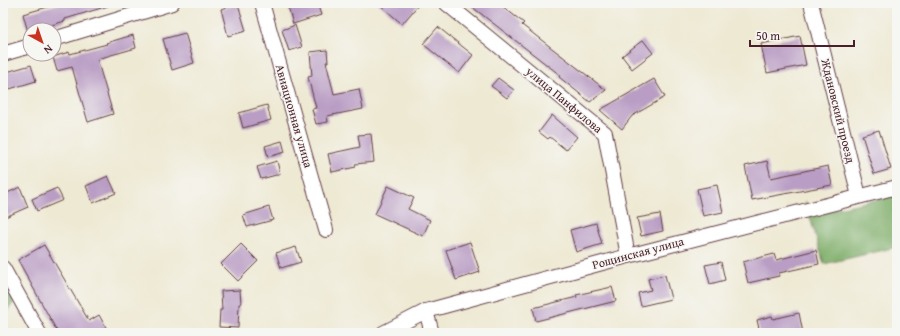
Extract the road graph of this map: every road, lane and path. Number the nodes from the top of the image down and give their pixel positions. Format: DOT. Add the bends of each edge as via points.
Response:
graph roads {
  1 [pos="172,3"];
  2 [pos="262,3"];
  3 [pos="446,3"];
  4 [pos="811,3"];
  5 [pos="62,37"];
  6 [pos="22,48"];
  7 [pos="3,54"];
  8 [pos="897,187"];
  9 [pos="859,196"];
  10 [pos="326,230"];
  11 [pos="628,256"];
  12 [pos="3,268"];
  13 [pos="426,311"];
  14 [pos="39,333"];
  15 [pos="383,333"];
  16 [pos="432,333"];
  1 -- 5 [label="street"];
  2 -- 10 [label="street, Авиационная улица"];
  3 -- 11 [label="street, улица Панфилова" via="605,134"];
  4 -- 9 [label="street, Ждановский проезд"];
  6 -- 7 [label="street"];
  8 -- 9 [label="street, Рощинская улица"];
  9 -- 11 [label="street, Рощинская улица"];
  11 -- 13 [label="street, Рощинская улица"];
  12 -- 14 [label="street"];
  13 -- 15 [label="street, Рощинская улица"];
  13 -- 16 [label="street"];
}
